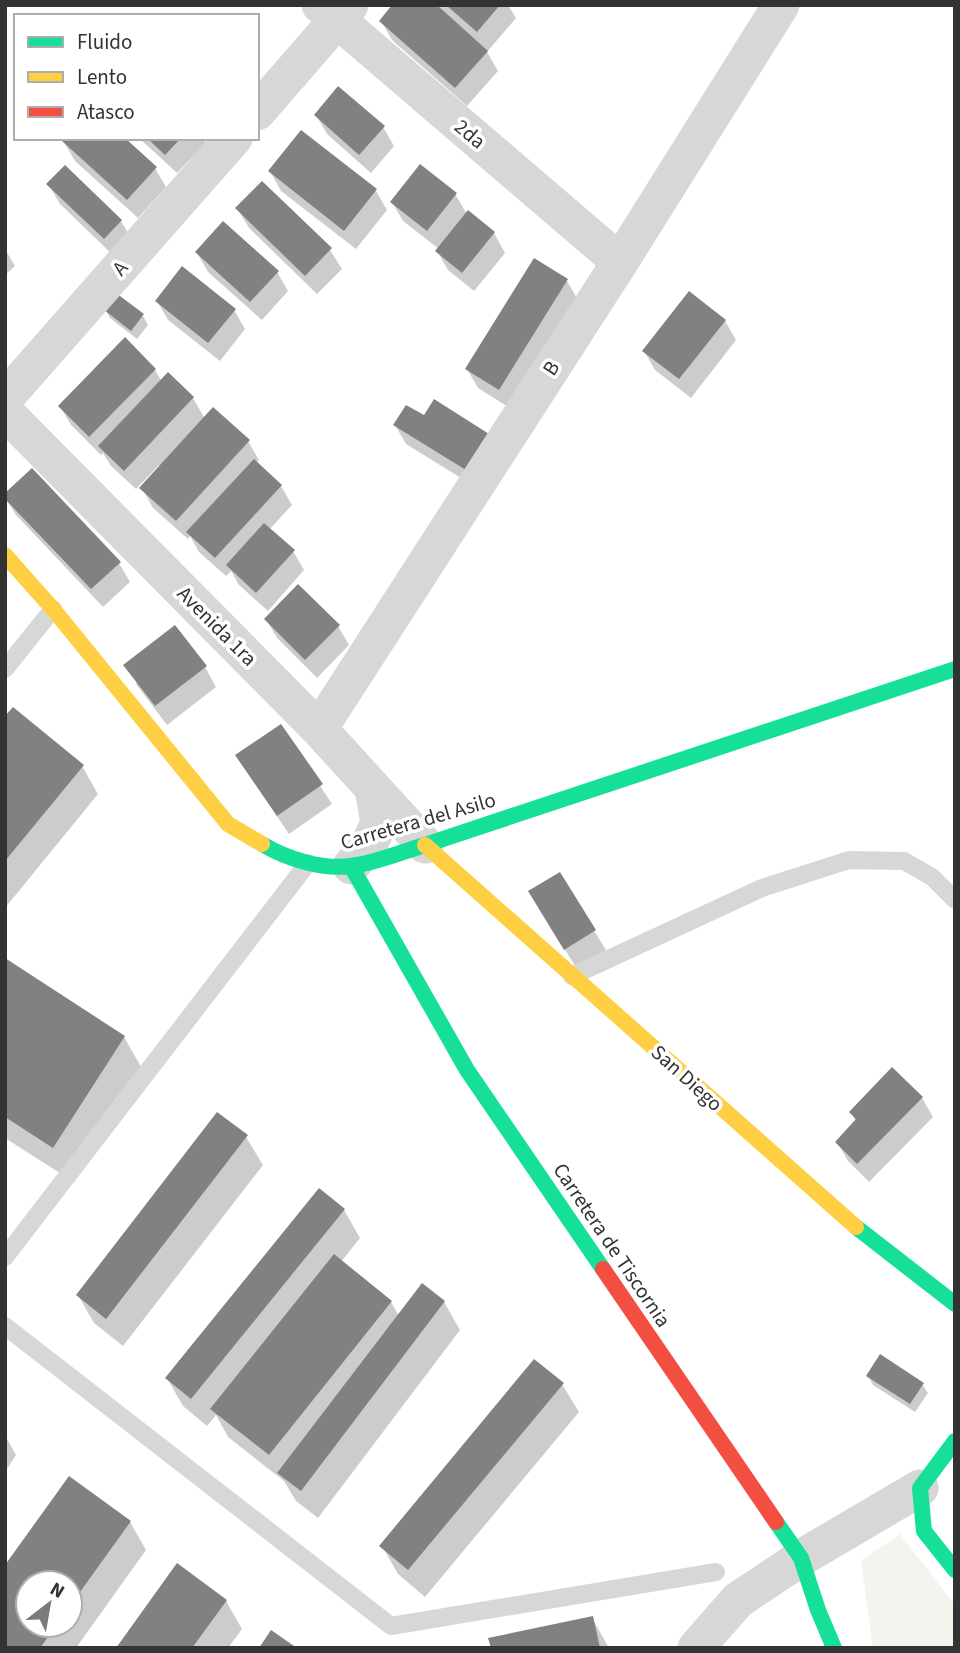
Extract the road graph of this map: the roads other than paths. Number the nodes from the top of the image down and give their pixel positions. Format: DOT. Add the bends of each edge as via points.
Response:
graph roads {
  1 [pos="781,5"];
  2 [pos="336,10"];
  3 [pos="259,109"];
  4 [pos="232,140"];
  5 [pos="620,262"];
  6 [pos="5,398"];
  7 [pos="5,412"];
  8 [pos="5,555"];
  9 [pos="53,609"];
  10 [pos="5,669"];
  11 [pos="955,670"];
  12 [pos="319,729"];
  13 [pos="373,789"];
  14 [pos="425,845"];
  15 [pos="308,863"];
  16 [pos="351,866"];
  17 [pos="955,900"];
  18 [pos="572,976"];
  19 [pos="5,1256"];
  20 [pos="955,1304"];
  21 [pos="5,1326"];
  22 [pos="955,1441"];
  23 [pos="920,1488"];
  24 [pos="801,1558"];
  25 [pos="955,1570"];
  26 [pos="716,1572"];
  27 [pos="696,1648"];
  28 [pos="834,1648"];
  1 -- 5 [label="street, B"];
  2 -- 3 [label="street"];
  2 -- 5 [label="street, 2da"];
  4 -- 6 [label="street, A"];
  5 -- 12 [label="street, B"];
  7 -- 12 [label="street, Avenida 1ra"];
  8 -- 9 [label="street, Carretera del Asilo"];
  9 -- 10 [label="lane"];
  9 -- 15 [label="street, Carretera del Asilo" via="228,824 273,851"];
  11 -- 14 [label="street, Carretera del Asilo"];
  12 -- 13 [label="street, Avenida 1ra"];
  13 -- 14 [label="street, Avenida 1ra"];
  13 -- 16 [label="street" via="379,823 368,847"];
  14 -- 16 [label="street, Carretera del Asilo"];
  14 -- 18 [label="street, San Diego"];
  15 -- 16 [label="street, Carretera del Asilo"];
  15 -- 19 [label="lane"];
  16 -- 24 [label="street, Carretera de Tiscornia" via="467,1070"];
  17 -- 18 [label="lane" via="932,877 904,861 849,860 762,888"];
  18 -- 20 [label="street, San Diego" via="855,1226"];
  21 -- 26 [label="lane" via="391,1626"];
  22 -- 23 [label="street"];
  23 -- 24 [label="street"];
  23 -- 25 [label="street" via="925,1531"];
  24 -- 27 [label="street" via="738,1600"];
  24 -- 28 [label="street, Carretera de Tiscornia"];
}
